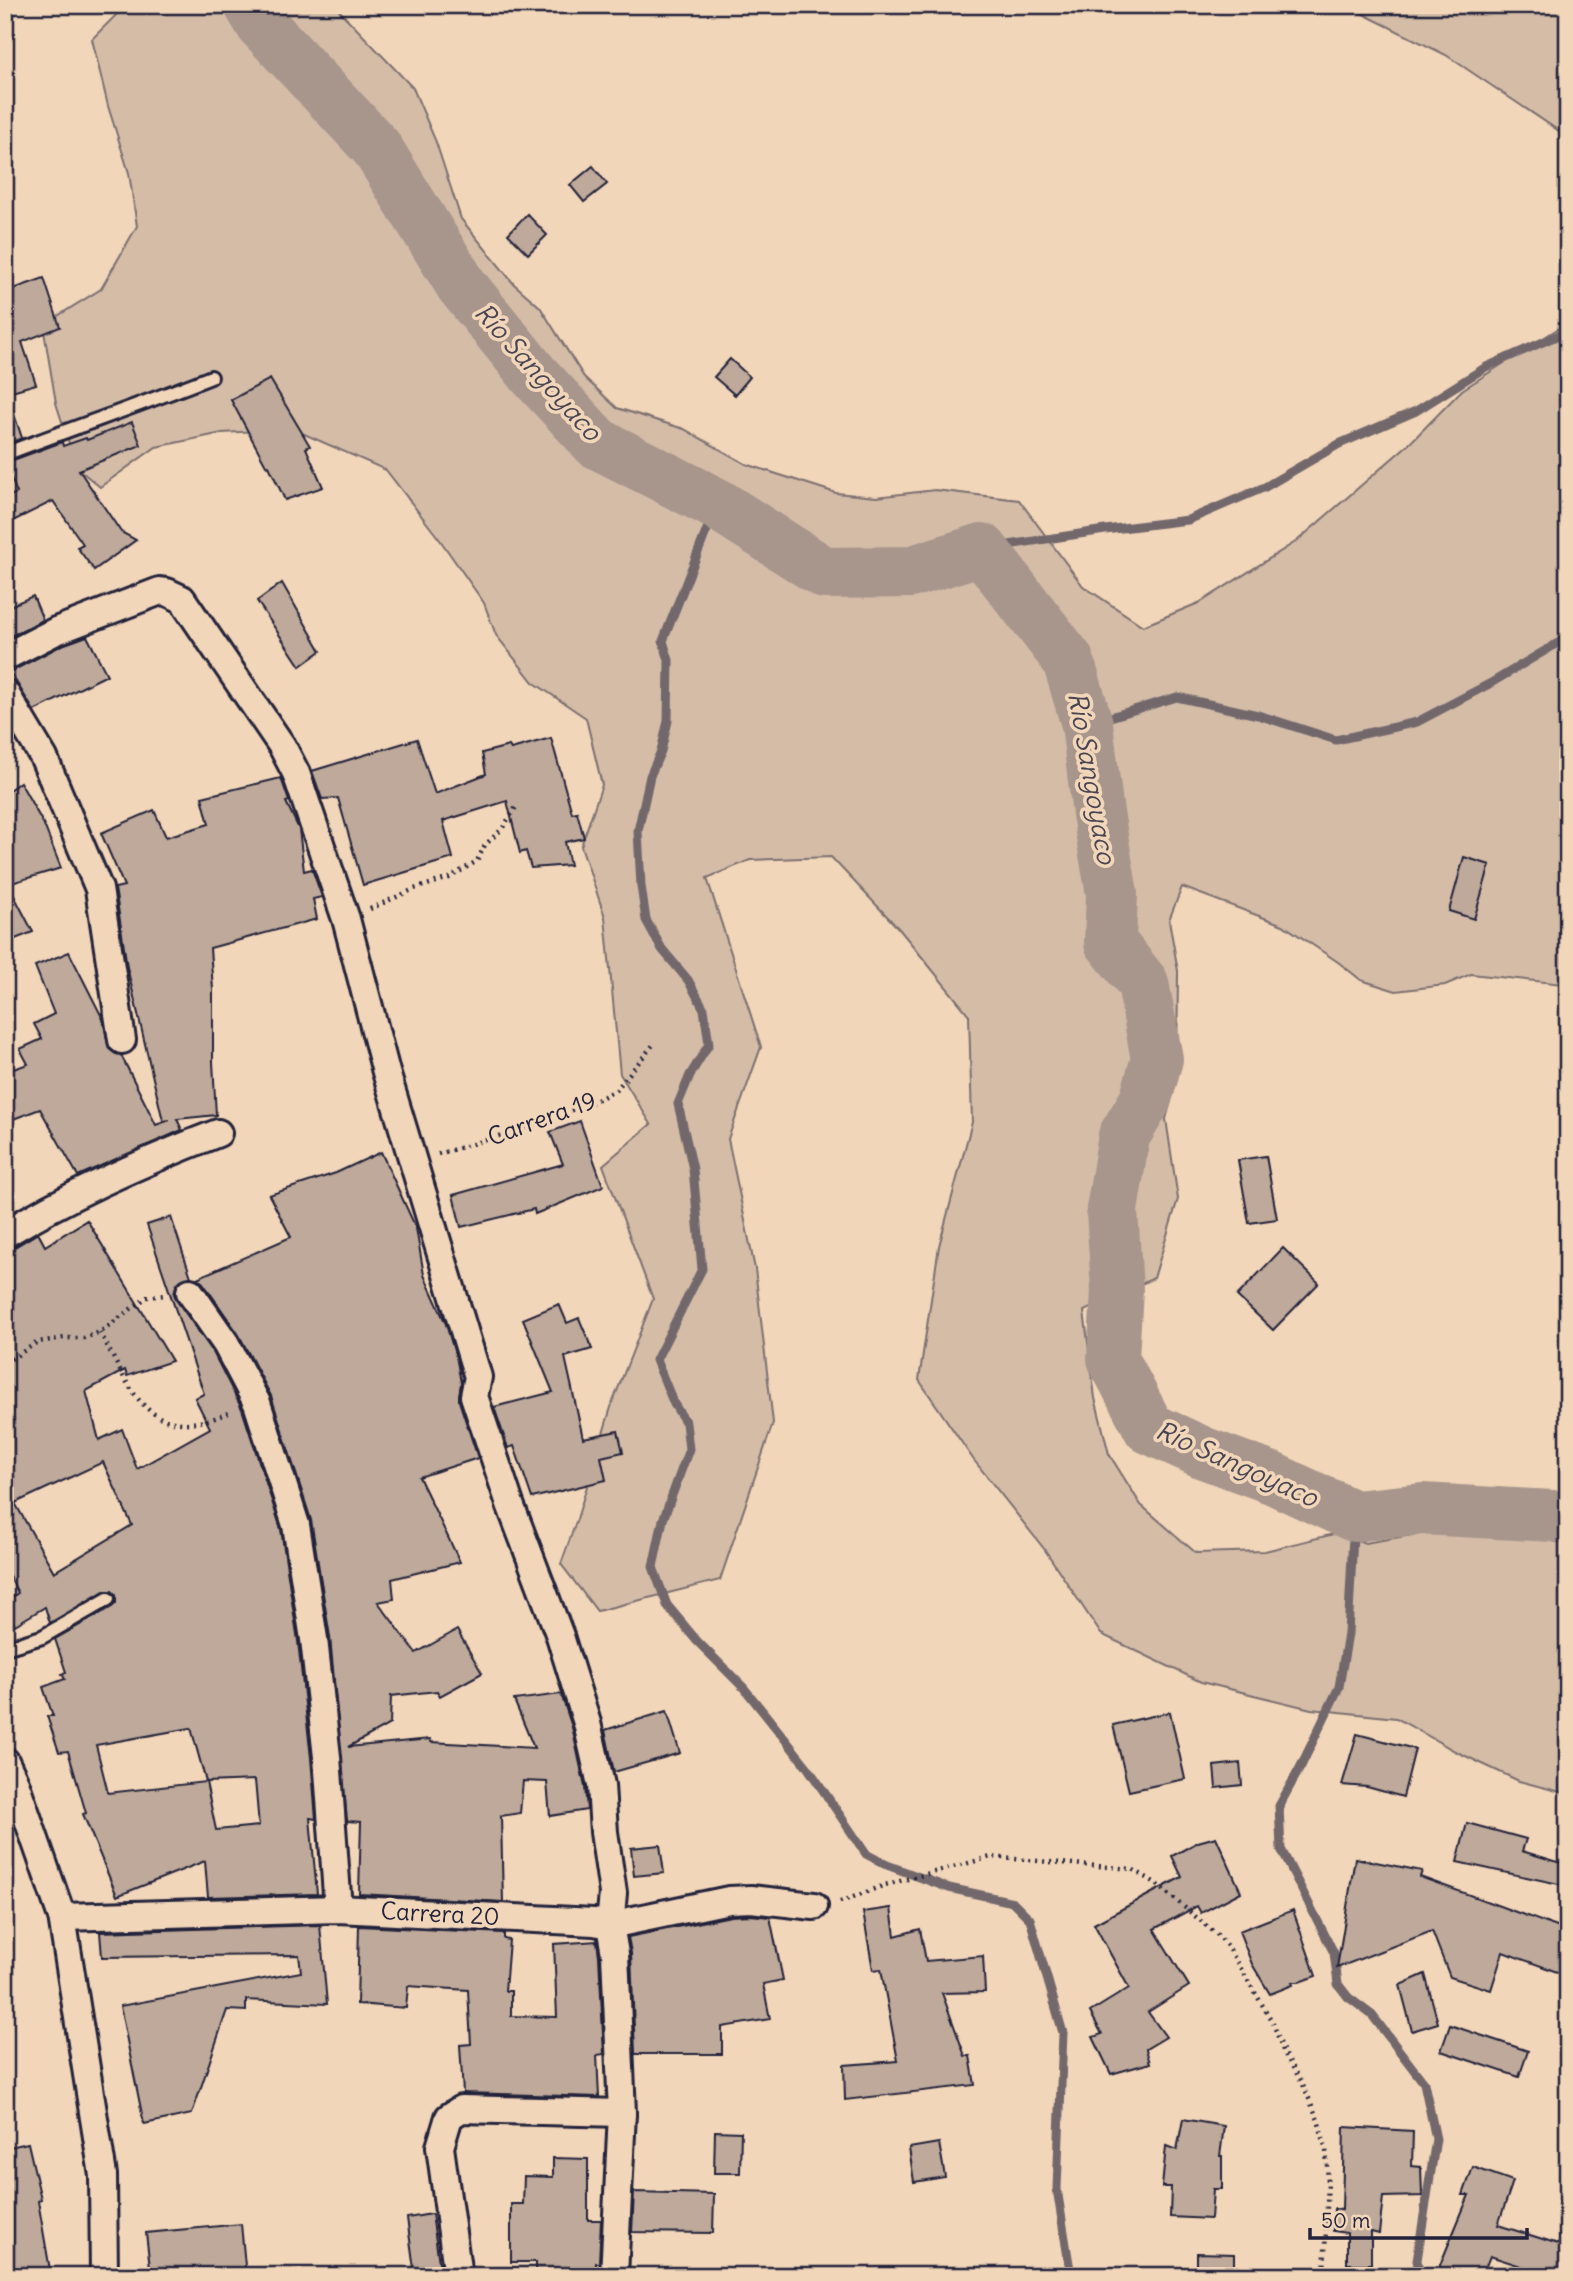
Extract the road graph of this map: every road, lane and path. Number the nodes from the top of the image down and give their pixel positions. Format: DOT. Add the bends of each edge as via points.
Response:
graph roads {
  1 [pos="211,377"];
  2 [pos="5,454"];
  3 [pos="5,657"];
  4 [pos="5,693"];
  5 [pos="516,807"];
  6 [pos="346,919"];
  7 [pos="122,1040"];
  8 [pos="653,1045"];
  9 [pos="218,1133"];
  10 [pos="412,1162"];
  11 [pos="5,1234"];
  12 [pos="190,1292"];
  13 [pos="100,1332"];
  14 [pos="5,1363"];
  15 [pos="255,1398"];
  16 [pos="108,1599"];
  17 [pos="5,1648"];
  18 [pos="5,1761"];
  19 [pos="824,1905"];
  20 [pos="338,1909"];
  21 [pos="62,1917"];
  22 [pos="610,1925"];
  23 [pos="622,2113"];
  24 [pos="104,2276"];
  25 [pos="458,2276"];
  26 [pos="614,2276"];
  27 [pos="1324,2276"];
  1 -- 2 [label="lane"];
  3 -- 6 [label="street" via="56,631 160,591 182,599 296,773"];
  4 -- 7 [label="street" via="44,758 99,889"];
  5 -- 6 [label="path" via="477,861 449,878"];
  6 -- 10 [label="street"];
  8 -- 10 [label="path, Carrera 19" via="615,1090 593,1102"];
  9 -- 11 [label="street" via="44,1210"];
  10 -- 22 [label="street" via="478,1377 474,1396 587,1723 603,1797 612,1893"];
  12 -- 13 [label="path" via="147,1297"];
  12 -- 15 [label="street" via="226,1344"];
  13 -- 14 [label="path" via="38,1342"];
  13 -- 15 [label="path" via="132,1393 155,1417 180,1424 201,1423"];
  15 -- 20 [label="street" via="296,1525 327,1757"];
  16 -- 17 [label="lane" via="42,1637"];
  18 -- 21 [label="street"];
  19 -- 22 [label="street, Carrera 20" via="729,1900"];
  19 -- 27 [label="path" via="991,1857 1132,1869 1154,1882 1220,1937 1273,2023 1302,2082 1326,2150"];
  20 -- 21 [label="street, Carrera 20"];
  20 -- 22 [label="street, Carrera 20"];
  21 -- 24 [label="street" via="103,2175"];
  22 -- 23 [label="street"];
  23 -- 25 [label="street" via="461,2109 449,2117 440,2147"];
  23 -- 26 [label="street"];
}
